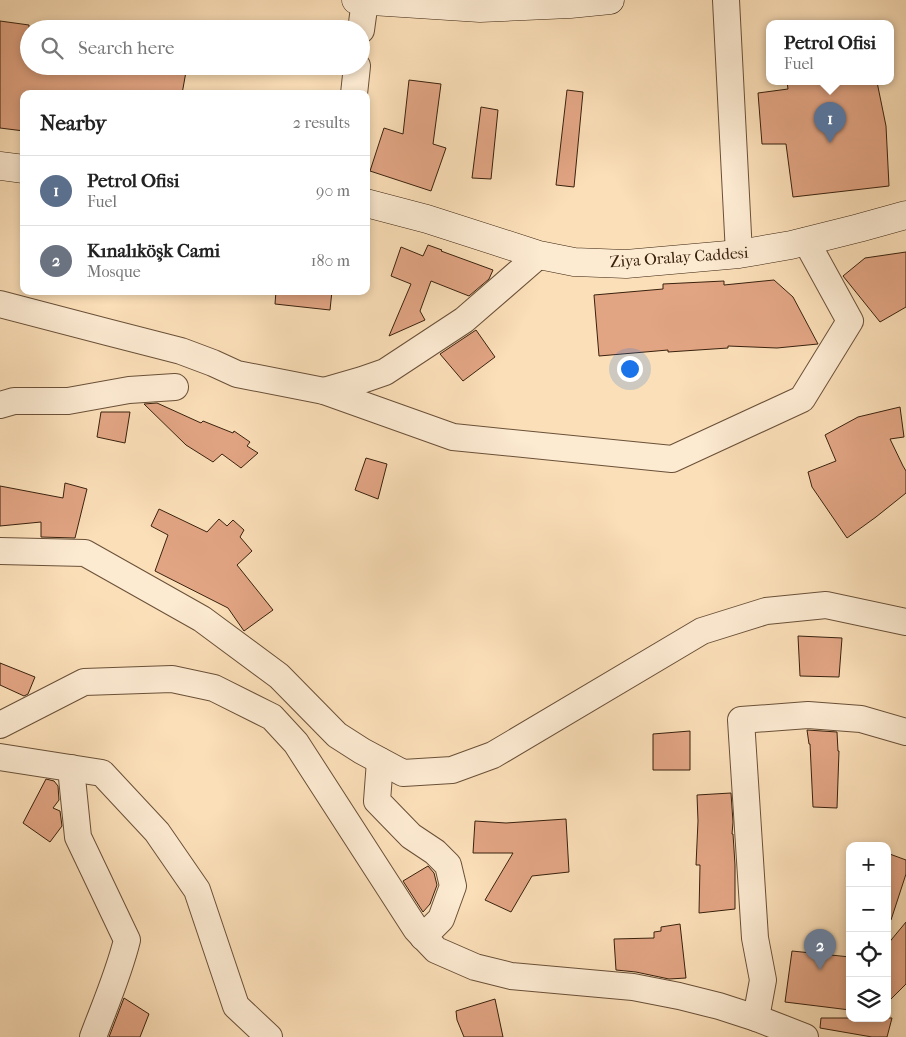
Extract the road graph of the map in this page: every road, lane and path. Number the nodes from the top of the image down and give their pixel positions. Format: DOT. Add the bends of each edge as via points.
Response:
graph roads {
  1 [pos="610,0"];
  2 [pos="726,0"];
  3 [pos="360,1"];
  4 [pos="361,20"];
  5 [pos="356,75"];
  6 [pos="354,90"];
  7 [pos="0,166"];
  8 [pos="20,168"];
  9 [pos="370,204"];
  10 [pos="906,215"];
  11 [pos="806,241"];
  12 [pos="739,254"];
  13 [pos="539,255"];
  14 [pos="0,304"];
  15 [pos="175,387"];
  16 [pos="324,391"];
  17 [pos="0,405"];
  18 [pos="0,551"];
  19 [pos="906,622"];
  20 [pos="0,725"];
  21 [pos="906,732"];
  22 [pos="0,757"];
  23 [pos="380,761"];
  24 [pos="71,768"];
  25 [pos="423,936"];
  26 [pos="756,1018"];
  27 [pos="93,1037"];
  28 [pos="269,1037"];
  29 [pos="805,1037"];
  1 -- 3 [label="main road" via="480,8"];
  2 -- 12 [label="street"];
  3 -- 4 [label="street"];
  5 -- 6 [label="street"];
  7 -- 8 [label="main road"];
  9 -- 13 [label="main road, Ziya Oralay Caddesi"];
  10 -- 11 [label="main road, Ziya Oralay Caddesi"];
  11 -- 12 [label="main road, Ziya Oralay Caddesi"];
  11 -- 16 [label="street" via="850,321 802,399 672,459 453,437"];
  12 -- 13 [label="main road, Ziya Oralay Caddesi" via="626,264 574,262"];
  13 -- 16 [label="street" via="464,320 384,372"];
  14 -- 16 [label="street" via="181,350 237,374"];
  15 -- 17 [label="street" via="129,390 68,401 14,401"];
  18 -- 23 [label="street" via="85,553 202,619 279,676 337,735"];
  19 -- 23 [label="street" via="826,605 766,611 702,631 493,754 452,770 403,773"];
  20 -- 25 [label="street" via="84,682 172,679 214,688 272,717 296,743"];
  21 -- 26 [label="street" via="861,720 808,715 741,720 755,938 763,980"];
  22 -- 24 [label="street"];
  23 -- 25 [label="street" via="377,801 411,836 448,865 453,886 441,919"];
  24 -- 27 [label="street" via="78,837 128,940"];
  24 -- 28 [label="street" via="102,773 157,832 197,890 236,1006"];
  25 -- 26 [label="street" via="436,950 475,967 502,974 633,987 703,1002"];
  26 -- 29 [label="street"];
}
